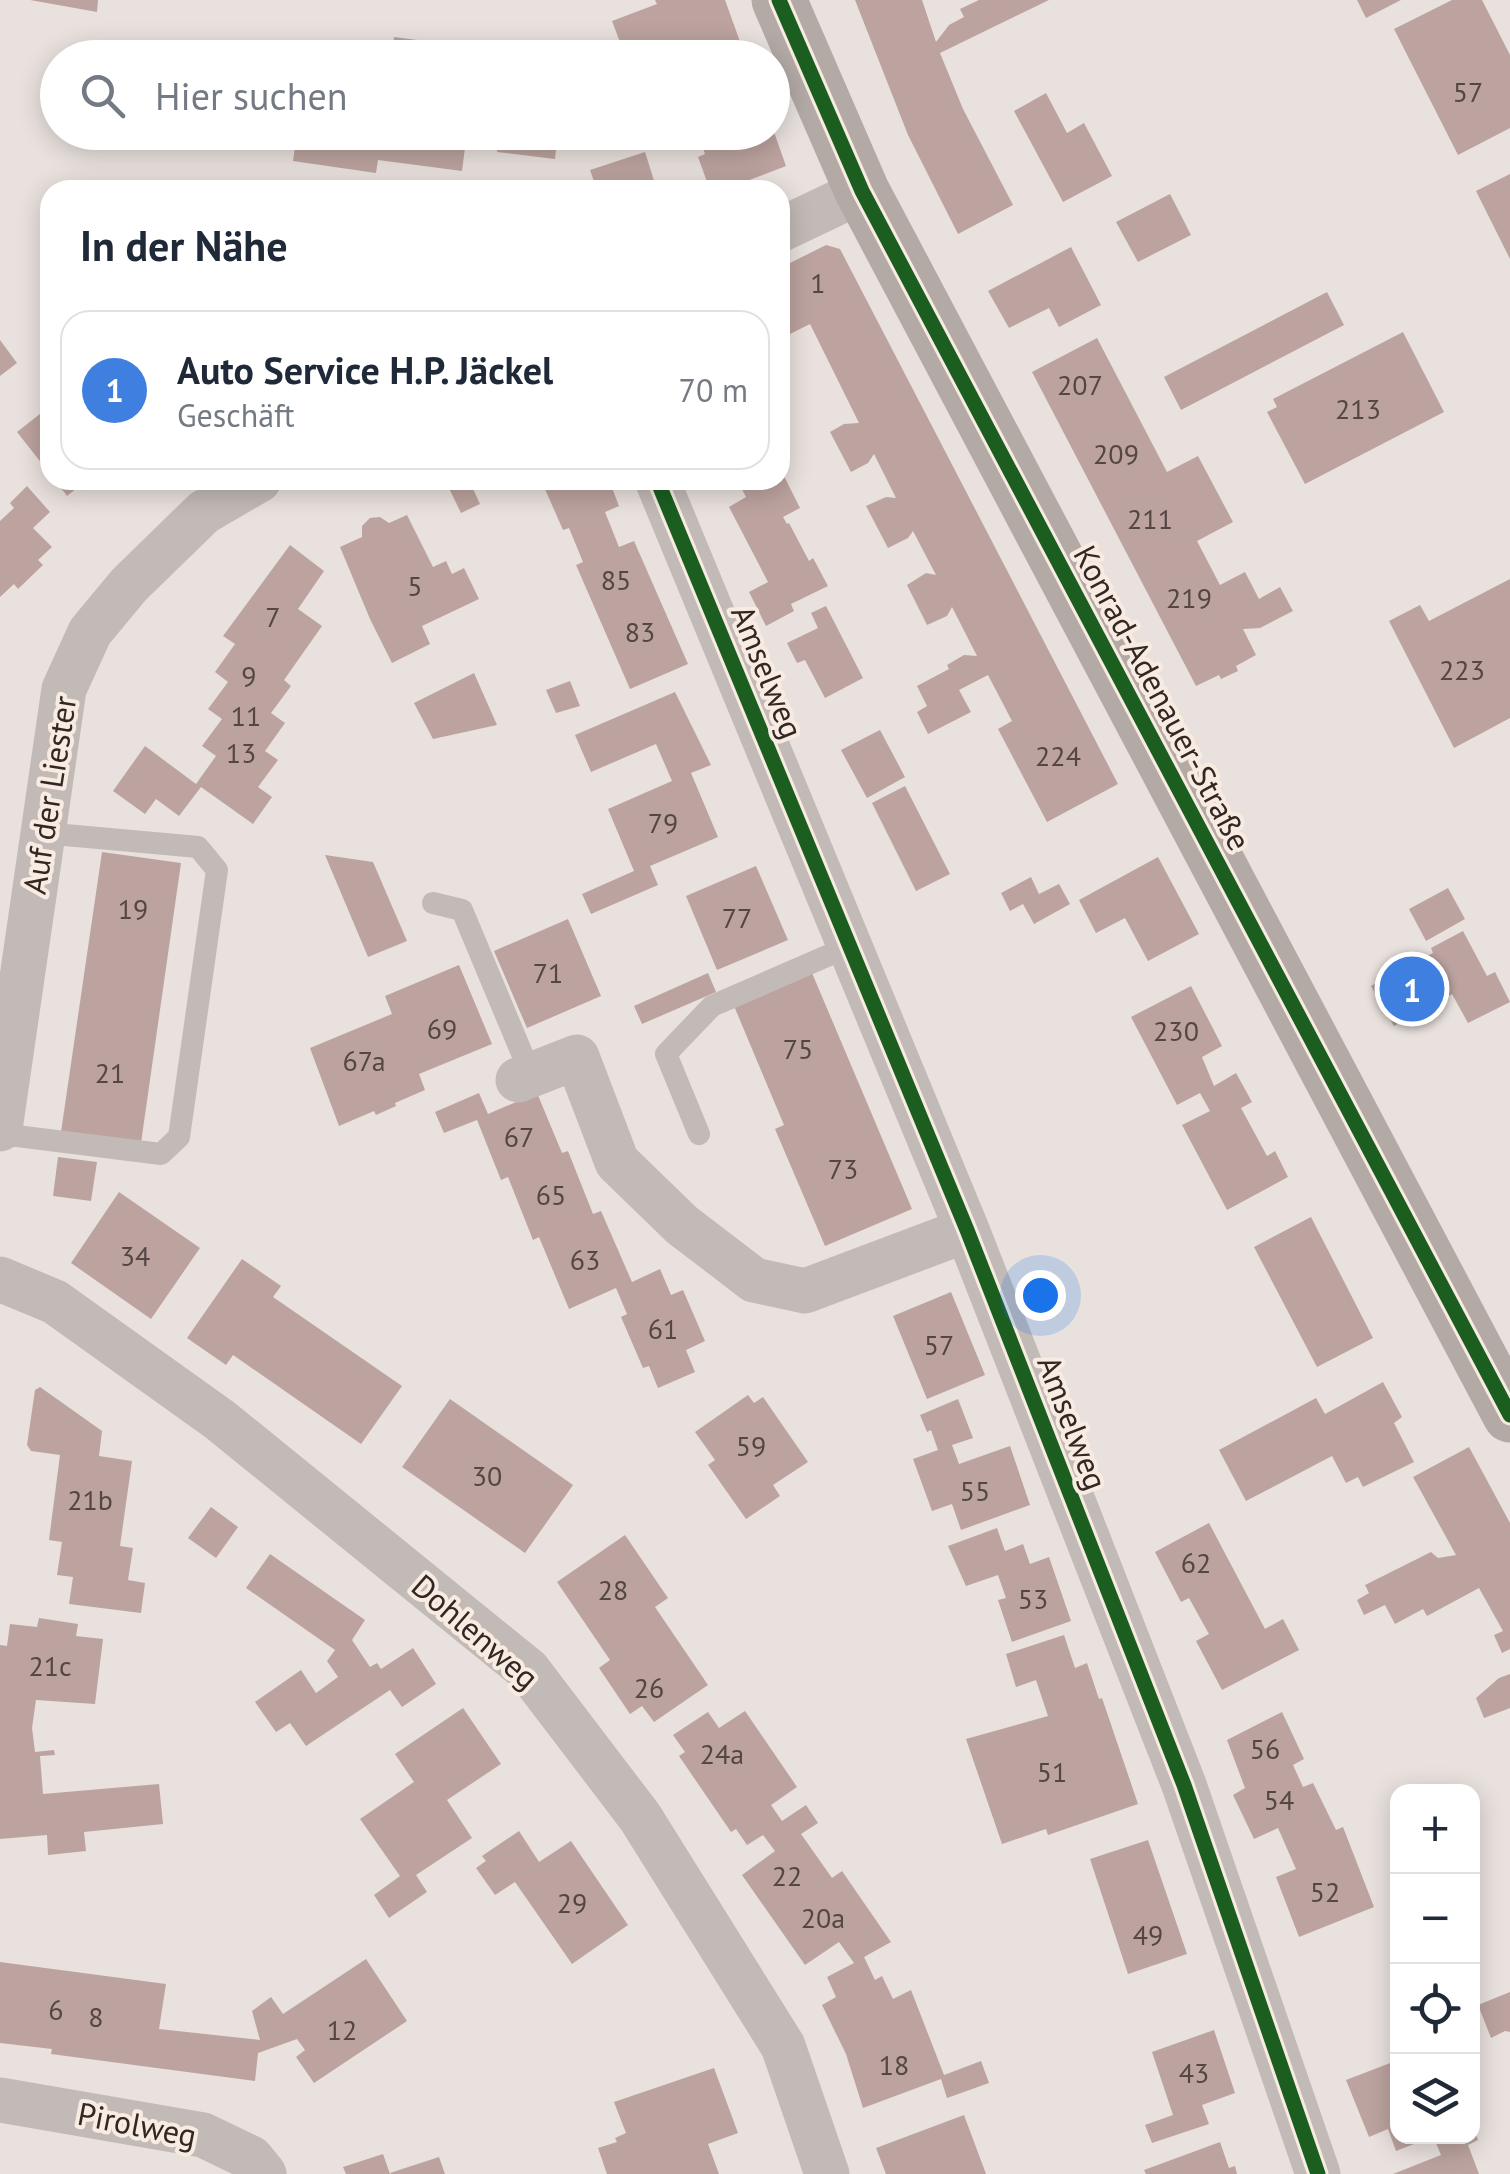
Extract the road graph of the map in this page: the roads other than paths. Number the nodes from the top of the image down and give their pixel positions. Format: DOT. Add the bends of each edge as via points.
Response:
graph roads {
  1 [pos="778,0"];
  2 [pos="862,190"];
  3 [pos="790,225"];
  4 [pos="242,490"];
  5 [pos="661,490"];
  6 [pos="43,833"];
  7 [pos="433,904"];
  8 [pos="850,946"];
  9 [pos="525,1078"];
  10 [pos="0,1132"];
  11 [pos="699,1134"];
  12 [pos="968,1230"];
  13 [pos="0,1279"];
  14 [pos="1510,1415"];
  15 [pos="0,2100"];
  16 [pos="264,2174"];
  17 [pos="827,2174"];
  18 [pos="1318,2174"];
  1 -- 2 [label="street, Konrad-Adenauer-Straße"];
  2 -- 3 [label="street"];
  2 -- 14 [label="street, Konrad-Adenauer-Straße"];
  4 -- 6 [label="street, Auf der Liester" via="204,512 90,632 64,689"];
  5 -- 8 [label="street, Amselweg"];
  6 -- 10 [label="street, Auf der Liester"];
  6 -- 10 [label="lane" via="198,847 217,870 185,1099 179,1137 161,1154"];
  7 -- 9 [label="lane" via="462,910"];
  8 -- 11 [label="lane" via="712,1006 666,1054"];
  8 -- 12 [label="street, Amselweg"];
  9 -- 12 [label="street" via="577,1057 617,1162 682,1225 754,1280 805,1291"];
  12 -- 18 [label="street, Amselweg" via="1184,1786"];
  13 -- 17 [label="street, Dohlenweg" via="55,1302 220,1420 528,1670 640,1817 783,2046"];
  15 -- 16 [label="street, Pirolweg" via="203,2135 252,2158"];
}
